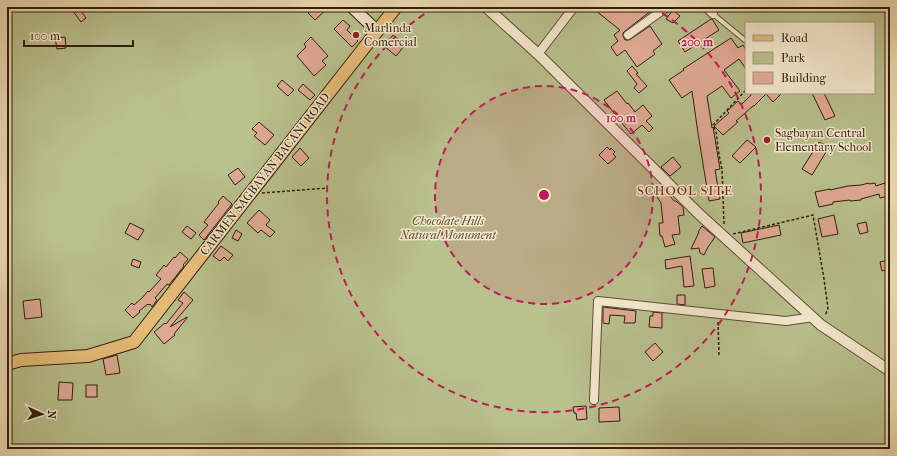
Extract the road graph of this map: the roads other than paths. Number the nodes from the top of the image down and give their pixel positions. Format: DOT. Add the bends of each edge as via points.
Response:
graph roads {
  1 [pos="352,7"];
  2 [pos="396,7"];
  3 [pos="486,7"];
  4 [pos="574,7"];
  5 [pos="667,7"];
  6 [pos="706,7"];
  7 [pos="713,14"];
  8 [pos="377,31"];
  9 [pos="628,35"];
  10 [pos="745,41"];
  11 [pos="538,54"];
  12 [pos="812,317"];
  13 [pos="7,364"];
  14 [pos="890,371"];
  15 [pos="594,400"];
  1 -- 8 [label="main road"];
  2 -- 8 [label="main road, CARMEN-SAGBAYAN-BACANI ROAD"];
  3 -- 11 [label="street"];
  4 -- 11 [label="street"];
  5 -- 9 [label="street"];
  6 -- 7 [label="street"];
  7 -- 10 [label="lane"];
  8 -- 13 [label="main road, CARMEN-SAGBAYAN-BACANI ROAD" via="134,342 88,356 21,360"];
  11 -- 12 [label="street" via="699,214"];
  12 -- 14 [label="street"];
  12 -- 15 [label="street" via="786,321 598,301"];
}
